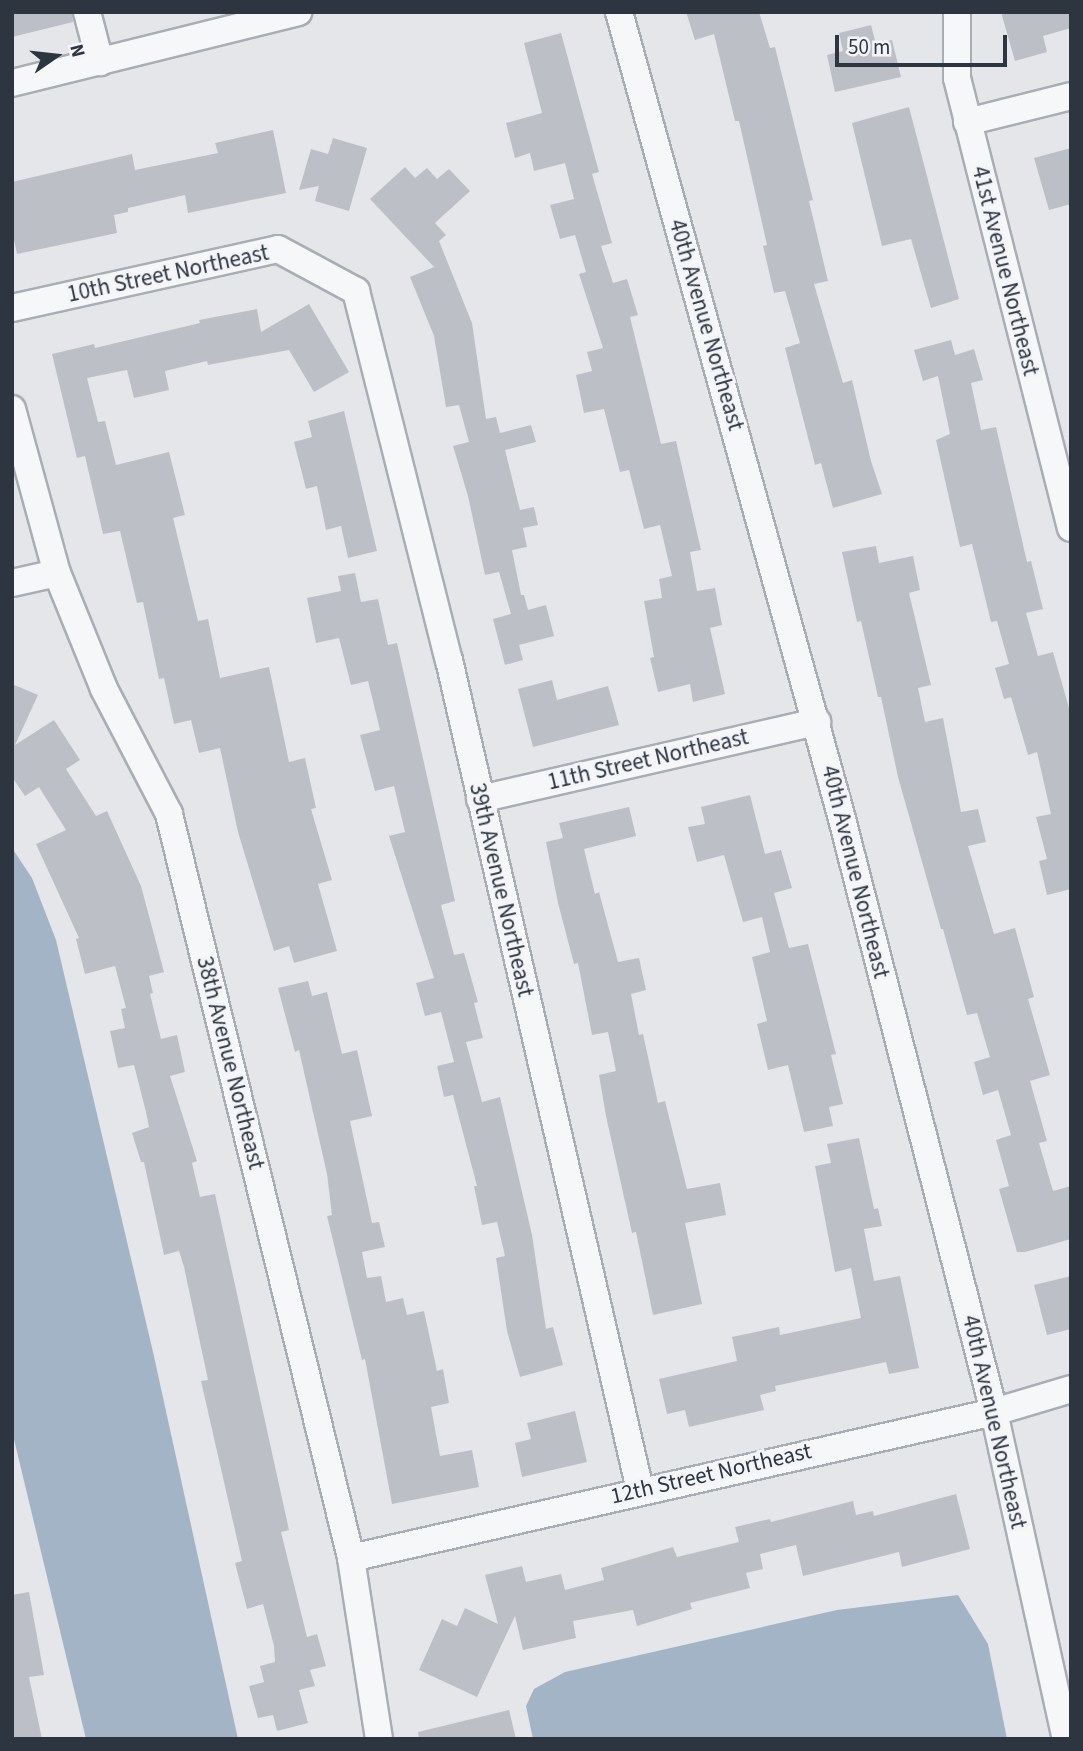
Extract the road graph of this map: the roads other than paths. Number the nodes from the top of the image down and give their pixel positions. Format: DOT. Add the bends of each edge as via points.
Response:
graph roads {
  1 [pos="88,12"];
  2 [pos="298,12"];
  3 [pos="619,12"];
  4 [pos="957,12"];
  5 [pos="265,17"];
  6 [pos="100,61"];
  7 [pos="12,83"];
  8 [pos="1071,96"];
  9 [pos="967,122"];
  10 [pos="356,291"];
  11 [pos="12,308"];
  12 [pos="12,409"];
  13 [pos="1071,528"];
  14 [pos="57,573"];
  15 [pos="12,583"];
  16 [pos="817,722"];
  17 [pos="480,799"];
  18 [pos="1071,1389"];
  19 [pos="994,1412"];
  20 [pos="640,1490"];
  21 [pos="351,1558"];
  22 [pos="379,1739"];
  23 [pos="1066,1739"];
  1 -- 6 [label="street"];
  2 -- 5 [label="street"];
  3 -- 16 [label="street, 40th Avenue Northeast"];
  4 -- 9 [label="street, 41st Avenue Northeast" via="957,78"];
  5 -- 6 [label="street"];
  6 -- 7 [label="street"];
  8 -- 9 [label="street"];
  9 -- 13 [label="street, 41st Avenue Northeast"];
  10 -- 11 [label="street, 10th Street Northeast" via="278,249"];
  10 -- 17 [label="street, 39th Avenue Northeast"];
  12 -- 14 [label="street, 38th Avenue Northeast"];
  14 -- 15 [label="street"];
  14 -- 21 [label="street, 38th Avenue Northeast" via="104,689 169,814"];
  16 -- 17 [label="street, 11th Street Northeast"];
  16 -- 19 [label="street, 40th Avenue Northeast"];
  17 -- 20 [label="street, 39th Avenue Northeast"];
  18 -- 19 [label="street, 12th Street Northeast"];
  19 -- 20 [label="street, 12th Street Northeast"];
  19 -- 23 [label="street, 40th Avenue Northeast"];
  20 -- 21 [label="street, 12th Street Northeast"];
  21 -- 22 [label="street, 38th Avenue Northeast"];
}
